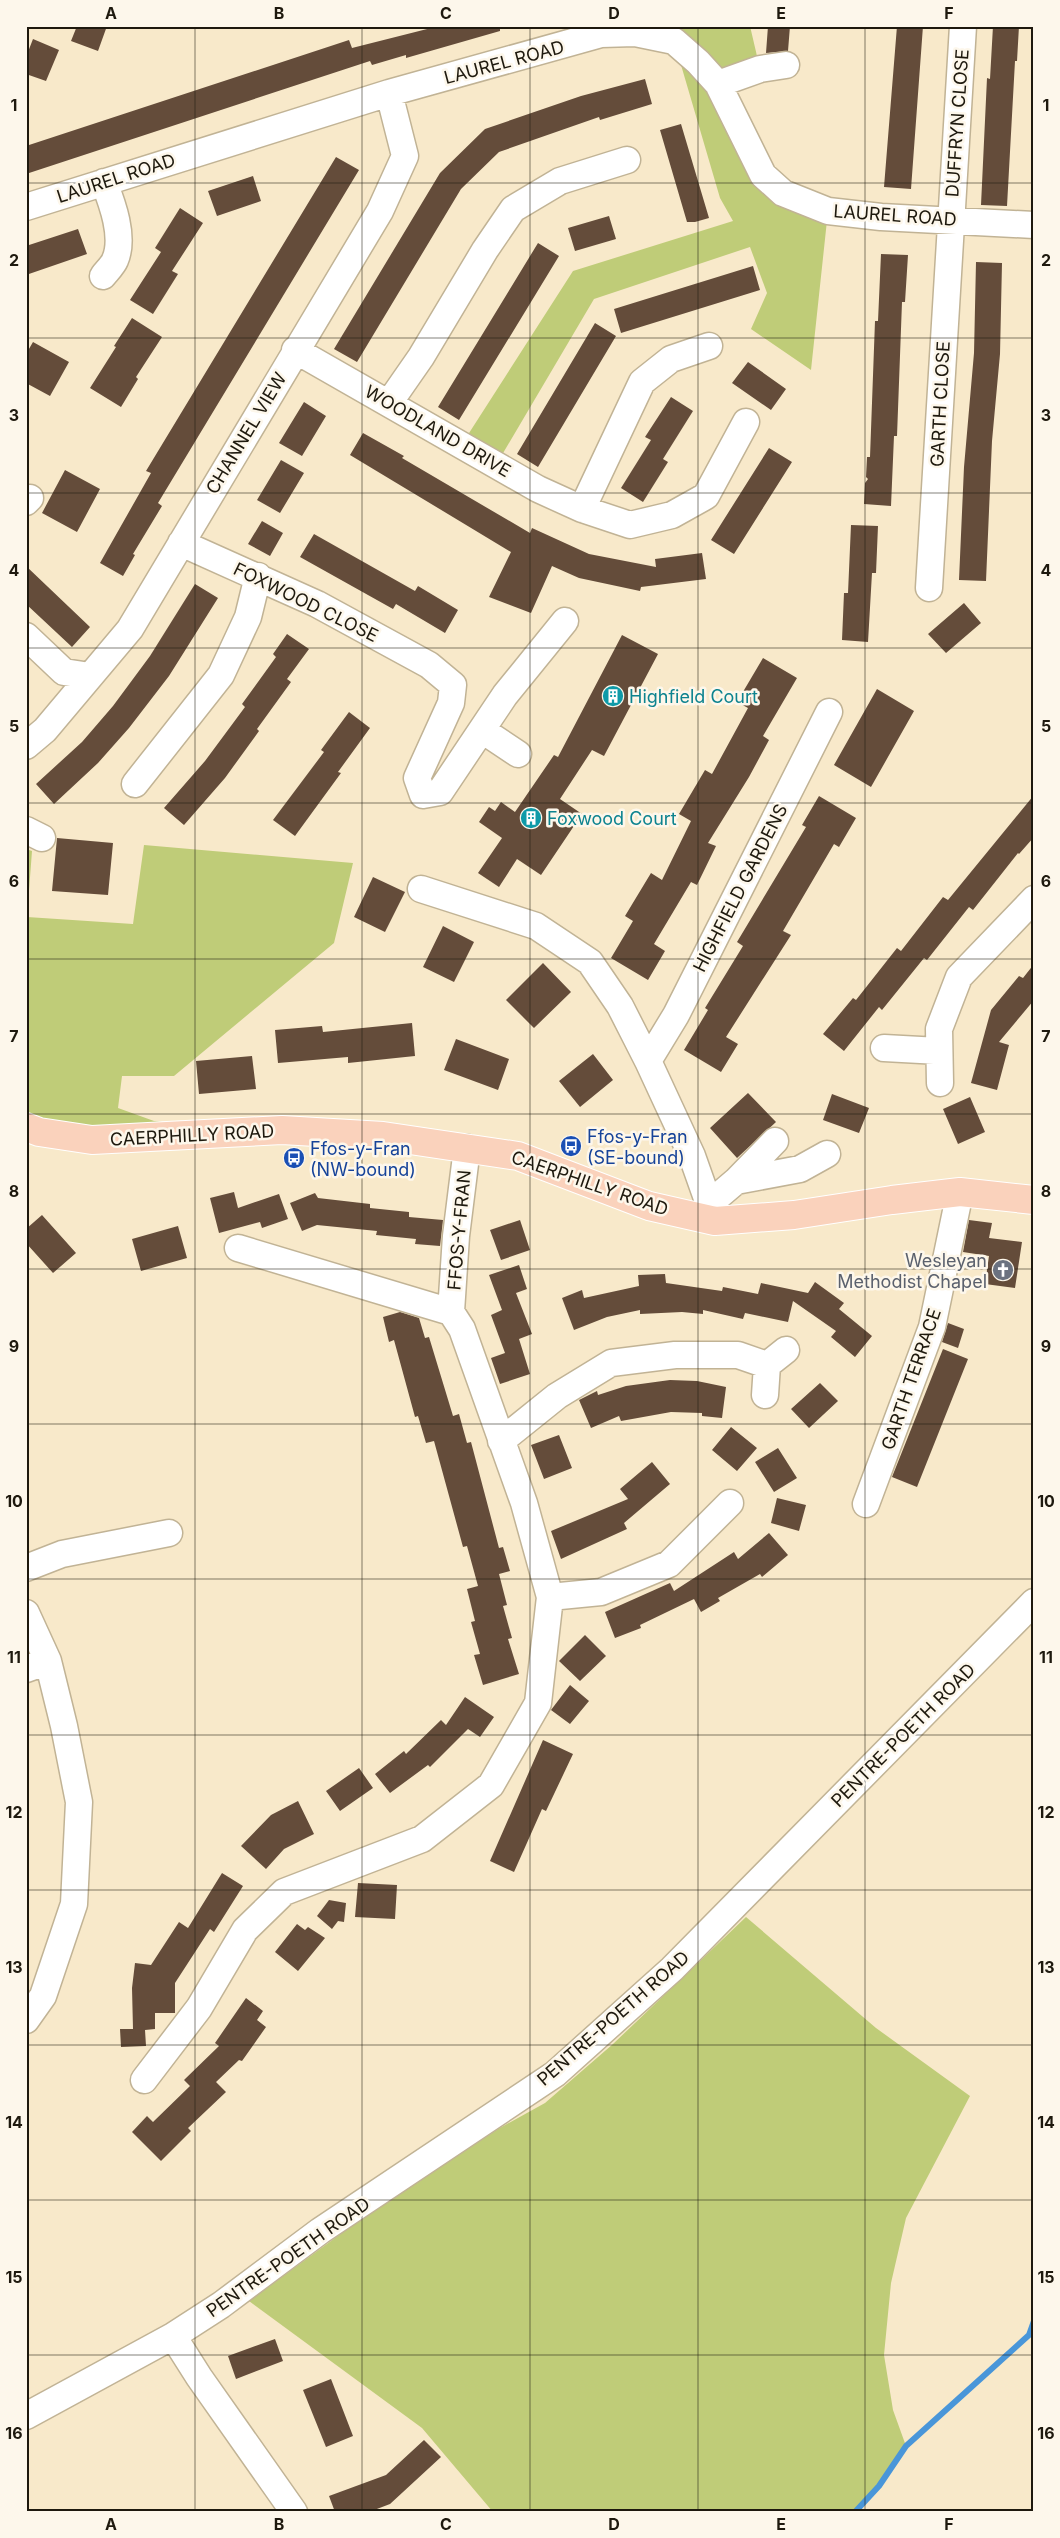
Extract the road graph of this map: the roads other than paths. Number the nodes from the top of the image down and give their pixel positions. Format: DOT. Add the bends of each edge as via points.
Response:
graph roads {
  1 [pos="963,26"];
  2 [pos="786,65"];
  3 [pos="718,84"];
  4 [pos="389,93"];
  5 [pos="627,160"];
  6 [pos="104,182"];
  7 [pos="26,207"];
  8 [pos="950,220"];
  9 [pos="1034,225"];
  10 [pos="103,276"];
  11 [pos="709,346"];
  12 [pos="295,350"];
  13 [pos="390,403"];
  14 [pos="746,422"];
  15 [pos="582,509"];
  16 [pos="181,543"];
  17 [pos="258,576"];
  18 [pos="929,588"];
  19 [pos="565,621"];
  20 [pos="26,636"];
  21 [pos="90,676"];
  22 [pos="829,712"];
  23 [pos="482,730"];
  24 [pos="26,746"];
  25 [pos="518,754"];
  26 [pos="135,784"];
  27 [pos="421,889"];
  28 [pos="1034,899"];
  29 [pos="884,1048"];
  30 [pos="939,1051"];
  31 [pos="648,1061"];
  32 [pos="940,1084"];
  33 [pos="26,1127"];
  34 [pos="775,1141"];
  35 [pos="467,1148"];
  36 [pos="827,1154"];
  37 [pos="736,1181"];
  38 [pos="960,1192"];
  39 [pos="1034,1200"];
  40 [pos="712,1213"];
  41 [pos="238,1248"];
  42 [pos="451,1312"];
  43 [pos="765,1395"];
  44 [pos="501,1441"];
  45 [pos="730,1503"];
  46 [pos="866,1504"];
  47 [pos="169,1533"];
  48 [pos="26,1568"];
  49 [pos="550,1597"];
  50 [pos="1031,1610"];
  51 [pos="26,1613"];
  52 [pos="37,1665"];
  53 [pos="26,2020"];
  54 [pos="144,2080"];
  55 [pos="173,2336"];
  56 [pos="26,2416"];
  57 [pos="294,2512"];
  1 -- 8 [label="street, DUFFRYN CLOSE"];
  2 -- 3 [label="street" via="760,69"];
  3 -- 4 [label="street, LAUREL ROAD" via="674,41 636,33 601,34"];
  3 -- 8 [label="street, LAUREL ROAD" via="763,175 784,192 828,211"];
  4 -- 6 [label="street, LAUREL ROAD"];
  4 -- 12 [label="street, CHANNEL VIEW" via="405,156 380,211"];
  5 -- 13 [label="street" via="560,181 513,208"];
  6 -- 7 [label="street, LAUREL ROAD"];
  6 -- 10 [label="street" via="118,231 116,259"];
  8 -- 9 [label="street, LAUREL ROAD"];
  8 -- 18 [label="street, GARTH CLOSE"];
  11 -- 15 [label="street" via="671,359 642,382"];
  12 -- 13 [label="street, WOODLAND DRIVE"];
  12 -- 16 [label="street, CHANNEL VIEW"];
  13 -- 15 [label="street, WOODLAND DRIVE" via="538,489"];
  14 -- 15 [label="street, WOODLAND DRIVE" via="706,496 672,516 630,525"];
  16 -- 17 [label="street, FOXWOOD CLOSE"];
  16 -- 21 [label="street, CHANNEL VIEW" via="130,629"];
  17 -- 23 [label="street, FOXWOOD CLOSE" via="429,665 453,685 450,703 417,778 423,795 440,792"];
  17 -- 26 [label="street" via="248,617 221,675"];
  19 -- 23 [label="street"];
  20 -- 21 [label="street" via="64,672"];
  21 -- 24 [label="street, CHANNEL VIEW" via="45,730"];
  22 -- 31 [label="street, HIGHFIELD GARDENS" via="676,1015"];
  23 -- 25 [label="street"];
  27 -- 31 [label="street" via="536,926 590,962 620,1006"];
  28 -- 30 [label="street" via="959,977 939,1029"];
  29 -- 30 [label="street"];
  30 -- 32 [label="street"];
  31 -- 40 [label="street" via="692,1156"];
  33 -- 35 [label="main road, CAERPHILLY ROAD" via="92,1140 282,1130 384,1136"];
  34 -- 37 [label="street"];
  35 -- 40 [label="main road, CAERPHILLY ROAD" via="518,1156 649,1206"];
  35 -- 42 [label="street, FFOS-Y-FRAN"];
  36 -- 37 [label="street" via="800,1170"];
  37 -- 40 [label="street"];
  38 -- 39 [label="main road, CAERPHILLY ROAD"];
  38 -- 40 [label="main road, CAERPHILLY ROAD" via="794,1215"];
  38 -- 46 [label="street, GARTH TERRACE" via="932,1327"];
  41 -- 42 [label="street, FFOS-Y-FRAN"];
  42 -- 44 [label="street, FFOS-Y-FRAN" via="462,1329"];
  43 -- 44 [label="street" via="777,1357 675,1355 610,1363 557,1396"];
  44 -- 49 [label="street, FFOS-Y-FRAN" via="524,1503"];
  45 -- 49 [label="street" via="669,1564 602,1592"];
  47 -- 48 [label="street" via="62,1554"];
  49 -- 54 [label="street, FFOS-Y-FRAN" via="538,1703 491,1785 422,1839 284,1892 245,1930 199,2008"];
  50 -- 55 [label="street, PENTRE-POETH ROAD" via="672,1969 555,2074 320,2232"];
  51 -- 52 [label="street"];
  52 -- 53 [label="street" via="64,1726 78,1802 74,1904 43,1996"];
  55 -- 56 [label="street, PENTRE-POETH ROAD"];
  55 -- 57 [label="street" via="198,2377"];
}
